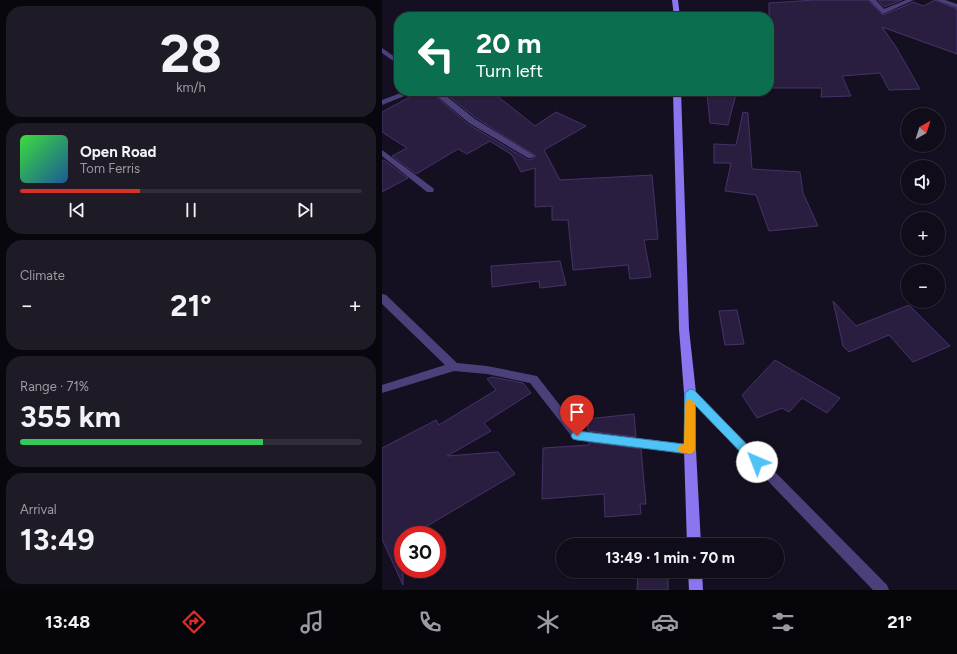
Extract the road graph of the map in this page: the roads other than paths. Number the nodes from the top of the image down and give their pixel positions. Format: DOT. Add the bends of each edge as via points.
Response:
graph roads {
  1 [pos="675,0"];
  2 [pos="872,0"];
  3 [pos="911,0"];
  4 [pos="940,0"];
  5 [pos="957,6"];
  6 [pos="676,12"];
  7 [pos="382,50"];
  8 [pos="394,59"];
  9 [pos="400,96"];
  10 [pos="441,96"];
  11 [pos="677,96"];
  12 [pos="382,103"];
  13 [pos="382,152"];
  14 [pos="531,156"];
  15 [pos="430,190"];
  16 [pos="382,298"];
  17 [pos="454,367"];
  18 [pos="382,389"];
  19 [pos="690,393"];
  20 [pos="690,450"];
  21 [pos="694,538"];
  22 [pos="695,578"];
  23 [pos="696,590"];
  24 [pos="882,590"];
  1 -- 6 [label="main road"];
  2 -- 3 [label="street" via="883,12"];
  4 -- 5 [label="street"];
  7 -- 8 [label="street"];
  9 -- 12 [label="street"];
  10 -- 14 [label="street" via="472,121"];
  11 -- 19 [label="main road" via="684,330"];
  13 -- 15 [label="street"];
  16 -- 17 [label="street"];
  17 -- 18 [label="street"];
  17 -- 20 [label="street" via="533,379 577,436"];
  19 -- 20 [label="main road"];
  19 -- 24 [label="street"];
  20 -- 21 [label="main road"];
  22 -- 23 [label="main road"];
}
